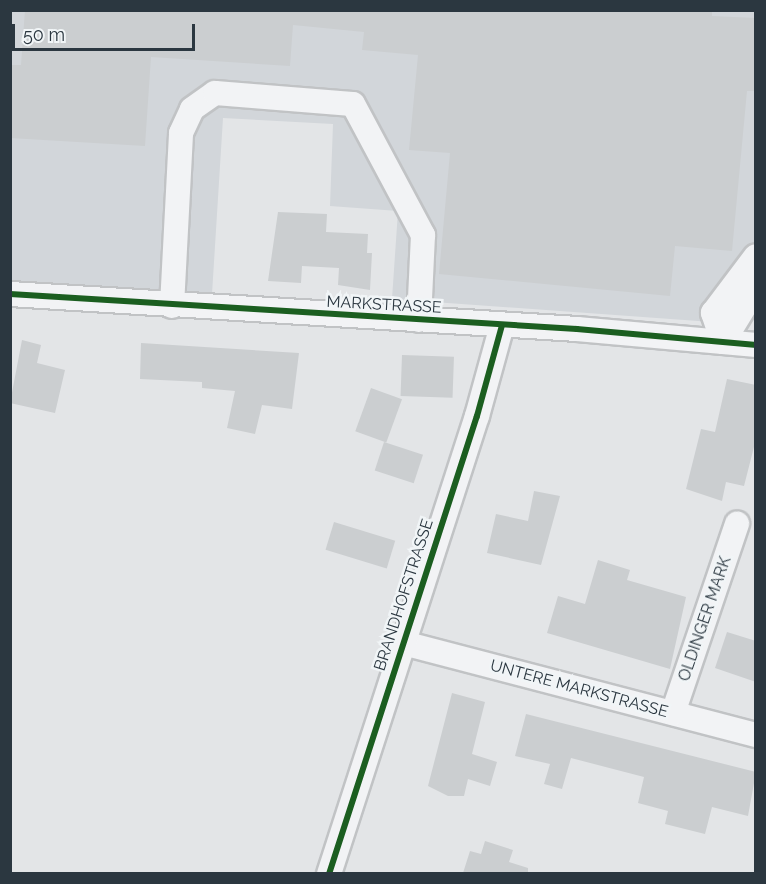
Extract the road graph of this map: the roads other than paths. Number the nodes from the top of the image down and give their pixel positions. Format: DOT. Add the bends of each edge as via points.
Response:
graph roads {
  1 [pos="756,256"];
  2 [pos="756,288"];
  3 [pos="10,294"];
  4 [pos="172,306"];
  5 [pos="418,320"];
  6 [pos="502,325"];
  7 [pos="723,342"];
  8 [pos="756,345"];
  9 [pos="737,524"];
  10 [pos="403,643"];
  11 [pos="673,713"];
  12 [pos="756,735"];
  13 [pos="329,873"];
  1 -- 7 [label="street" via="713,314"];
  2 -- 7 [label="street"];
  3 -- 4 [label="street, MARKSTRASSE"];
  4 -- 5 [label="street, MARKSTRASSE"];
  4 -- 5 [label="street" via="181,133 192,109 215,93 353,104 423,235"];
  5 -- 6 [label="street, MARKSTRASSE"];
  6 -- 7 [label="street, MARKSTRASSE"];
  6 -- 10 [label="street, BRANDHOFSTRASSE" via="477,416"];
  7 -- 8 [label="street, MARKSTRASSE"];
  9 -- 11 [label="street, OLDINGER MARK"];
  10 -- 11 [label="street, UNTERE MARKSTRASSE"];
  10 -- 13 [label="street, BRANDHOFSTRASSE"];
  11 -- 12 [label="street, UNTERE MARKSTRASSE"];
}
